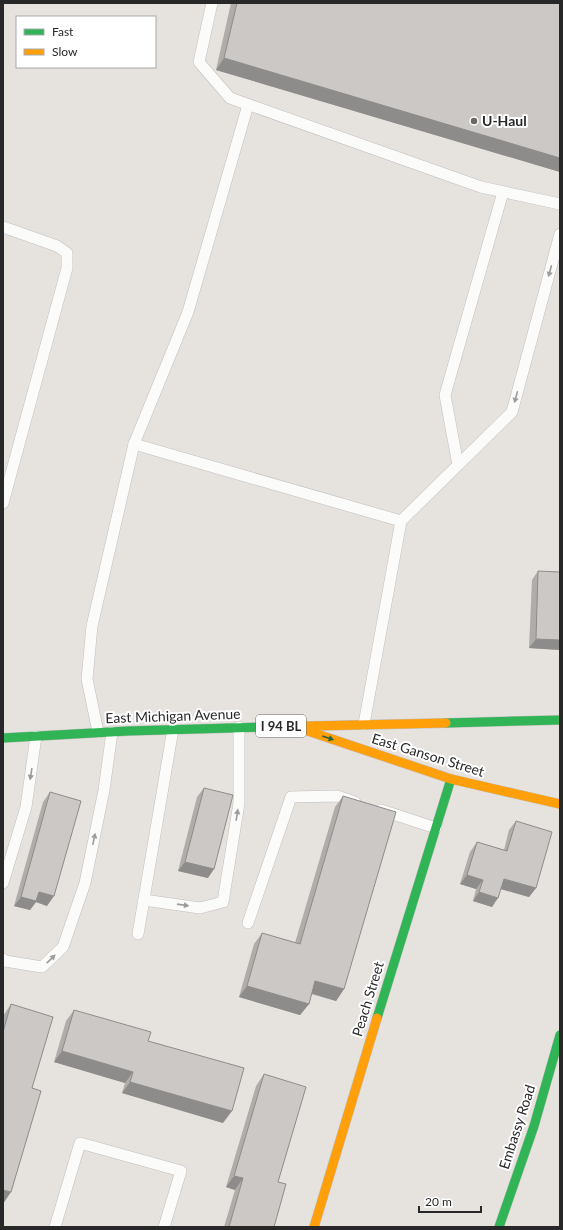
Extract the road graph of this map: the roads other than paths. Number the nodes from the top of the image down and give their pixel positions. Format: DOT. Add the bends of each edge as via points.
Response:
graph roads {
  1 [pos="212,3"];
  2 [pos="248,104"];
  3 [pos="503,192"];
  4 [pos="560,204"];
  5 [pos="3,227"];
  6 [pos="560,234"];
  7 [pos="134,444"];
  8 [pos="458,465"];
  9 [pos="7,472"];
  10 [pos="3,502"];
  11 [pos="401,521"];
  12 [pos="560,720"];
  13 [pos="364,724"];
  14 [pos="291,726"];
  15 [pos="239,727"];
  16 [pos="173,729"];
  17 [pos="98,732"];
  18 [pos="112,732"];
  19 [pos="36,736"];
  20 [pos="3,738"];
  21 [pos="451,780"];
  22 [pos="560,804"];
  23 [pos="436,828"];
  24 [pos="3,883"];
  25 [pos="144,900"];
  26 [pos="248,923"];
  27 [pos="138,934"];
  28 [pos="3,959"];
  29 [pos="560,1035"];
  30 [pos="55,1227"];
  31 [pos="164,1227"];
  32 [pos="314,1227"];
  33 [pos="499,1227"];
  1 -- 2 [label="lane" via="199,62 230,98"];
  2 -- 3 [label="lane" via="481,187"];
  2 -- 7 [label="lane" via="188,312"];
  3 -- 4 [label="lane"];
  3 -- 8 [label="lane" via="445,395"];
  5 -- 9 [label="lane" via="57,246 67,253 67,268"];
  6 -- 8 [label="lane, one-way" via="512,412"];
  7 -- 11 [label="lane"];
  7 -- 17 [label="lane" via="92,626 87,679"];
  8 -- 11 [label="lane"];
  9 -- 10 [label="lane"];
  11 -- 13 [label="lane"];
  12 -- 13 [label="street, East Michigan Avenue / I 94 BL"];
  13 -- 14 [label="street, East Michigan Avenue / I 94 BL"];
  14 -- 15 [label="street, East Michigan Avenue / I 94 BL"];
  14 -- 21 [label="street, East Ganson Street, one-way"];
  15 -- 16 [label="street, East Michigan Avenue / I 94 BL"];
  25 -- 15 [label="lane, one-way" via="200,908 223,902 239,803"];
  16 -- 18 [label="street, East Michigan Avenue / I 94 BL"];
  16 -- 25 [label="lane"];
  17 -- 18 [label="street, East Michigan Avenue / I 94 BL"];
  17 -- 19 [label="street, East Michigan Avenue / I 94 BL"];
  28 -- 18 [label="lane, one-way" via="42,968 63,947 85,883 104,790"];
  19 -- 20 [label="street, East Michigan Avenue / I 94 BL"];
  19 -- 24 [label="lane, one-way" via="26,807"];
  21 -- 22 [label="street, East Ganson Street"];
  21 -- 23 [label="street, Peach Street"];
  23 -- 26 [label="lane" via="337,796 291,797"];
  23 -- 32 [label="street, Peach Street"];
  25 -- 27 [label="lane"];
  29 -- 33 [label="street, Embassy Road" via="534,1126"];
  30 -- 31 [label="lane" via="80,1142 181,1171"];
}
